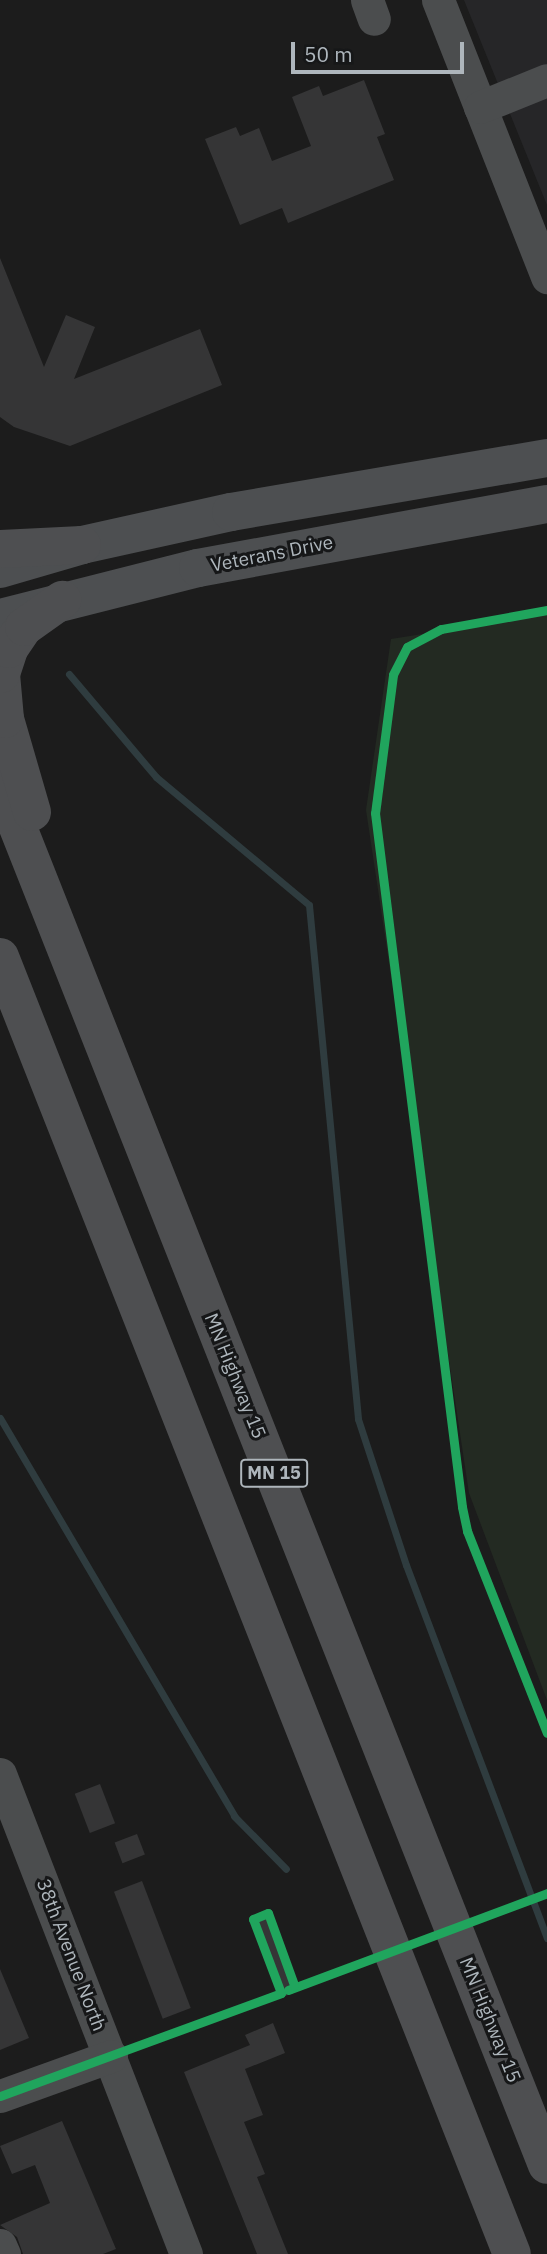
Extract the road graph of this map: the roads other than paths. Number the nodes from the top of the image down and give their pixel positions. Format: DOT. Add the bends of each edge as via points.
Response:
graph roads {
  1 [pos="438,0"];
  2 [pos="547,80"];
  3 [pos="480,107"];
  4 [pos="547,277"];
  5 [pos="547,458"];
  6 [pos="547,504"];
  7 [pos="82,545"];
  8 [pos="0,549"];
  9 [pos="0,569"];
  10 [pos="62,600"];
  11 [pos="0,618"];
  12 [pos="0,782"];
  13 [pos="0,957"];
  14 [pos="0,996"];
  15 [pos="103,1041"];
  16 [pos="66,1126"];
  17 [pos="0,1774"];
  18 [pos="111,2056"];
  19 [pos="0,2096"];
  20 [pos="547,2165"];
  21 [pos="0,2245"];
  22 [pos="4,2254"];
  23 [pos="186,2254"];
  24 [pos="512,2254"];
  1 -- 3 [label="street"];
  2 -- 3 [label="street"];
  3 -- 4 [label="street"];
  5 -- 7 [label="main road" via="231,512"];
  6 -- 10 [label="main road, Veterans Drive" via="210,565"];
  7 -- 8 [label="highway"];
  7 -- 9 [label="main road"];
  10 -- 11 [label="main road, Veterans Drive"];
  10 -- 15 [label="highway" via="34,617 16,638 1,674 1,699"];
  12 -- 15 [label="highway, MN Highway 15 / MN 15"];
  13 -- 16 [label="highway, MN 15"];
  14 -- 16 [label="highway"];
  15 -- 20 [label="highway, MN Highway 15 / MN 15"];
  16 -- 24 [label="highway, MN 15"];
  17 -- 18 [label="street, 38th Avenue North"];
  18 -- 19 [label="street"];
  18 -- 23 [label="street, 38th Avenue North"];
  21 -- 22 [label="street"];
}
